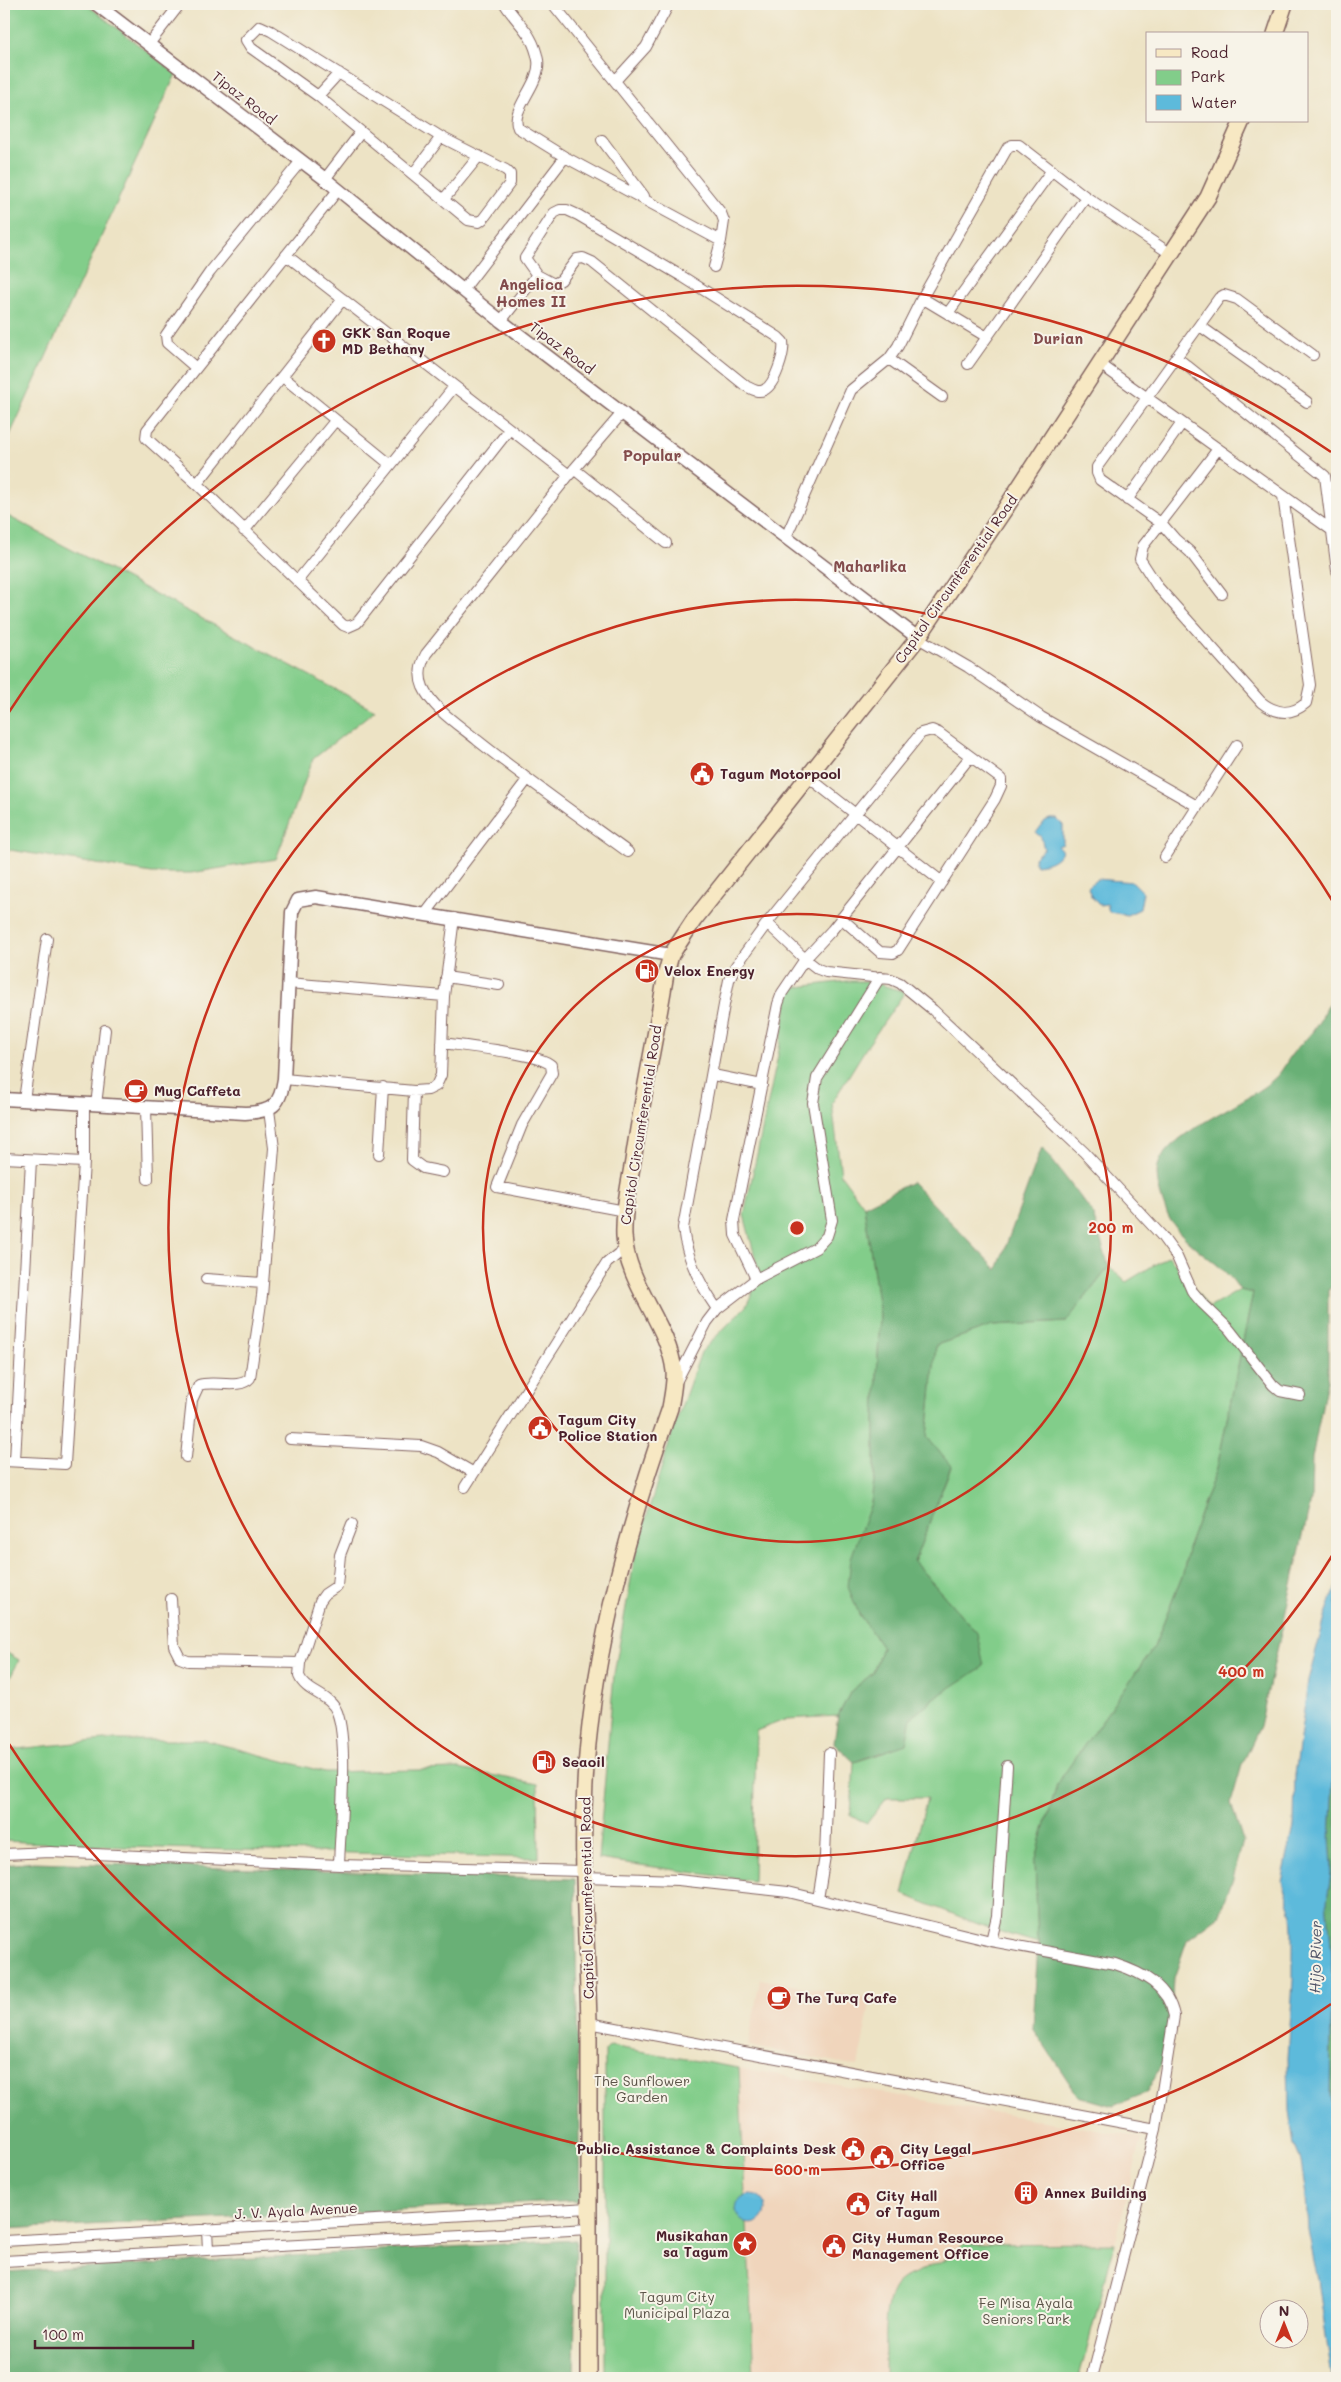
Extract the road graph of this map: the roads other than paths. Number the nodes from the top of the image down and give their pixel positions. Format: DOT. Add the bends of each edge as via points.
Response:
graph roads {
  1 [pos="96,4"];
  2 [pos="180,4"];
  3 [pos="505,4"];
  4 [pos="553,4"];
  5 [pos="669,4"];
  6 [pos="1285,4"];
  7 [pos="1275,32"];
  8 [pos="149,44"];
  9 [pos="339,73"];
  10 [pos="615,81"];
  11 [pos="318,96"];
  12 [pos="1242,122"];
  13 [pos="360,132"];
  14 [pos="442,137"];
  15 [pos="602,140"];
  16 [pos="478,156"];
  17 [pos="565,157"];
  18 [pos="301,161"];
  19 [pos="1052,170"];
  20 [pos="413,174"];
  21 [pos="325,179"];
  22 [pos="338,190"];
  23 [pos="1086,197"];
  24 [pos="444,199"];
  25 [pos="646,199"];
  26 [pos="721,240"];
  27 [pos="1171,254"];
  28 [pos="286,255"];
  29 [pos="714,267"];
  30 [pos="537,275"];
  31 [pos="463,290"];
  32 [pos="922,298"];
  33 [pos="343,299"];
  34 [pos="948,313"];
  35 [pos="501,321"];
  36 [pos="1200,326"];
  37 [pos="987,336"];
  38 [pos="1313,355"];
  39 [pos="1176,357"];
  40 [pos="889,359"];
  41 [pos="968,364"];
  42 [pos="1100,364"];
  43 [pos="196,368"];
  44 [pos="283,377"];
  45 [pos="454,387"];
  46 [pos="942,397"];
  47 [pos="1146,397"];
  48 [pos="1307,402"];
  49 [pos="623,412"];
  50 [pos="335,421"];
  51 [pos="1182,423"];
  52 [pos="509,430"];
  53 [pos="1218,449"];
  54 [pos="391,465"];
  55 [pos="571,472"];
  56 [pos="197,484"];
  57 [pos="1283,496"];
  58 [pos="1127,500"];
  59 [pos="1162,524"];
  60 [pos="244,531"];
  61 [pos="1334,532"];
  62 [pos="786,537"];
  63 [pos="666,543"];
  64 [pos="1337,571"];
  65 [pos="298,580"];
  66 [pos="1222,594"];
  67 [pos="918,638"];
  68 [pos="1237,745"];
  69 [pos="970,757"];
  70 [pos="807,776"];
  71 [pos="527,780"];
  72 [pos="1197,806"];
  73 [pos="857,815"];
  74 [pos="897,848"];
  75 [pos="628,852"];
  76 [pos="1165,857"];
  77 [pos="942,882"];
  78 [pos="426,913"];
  79 [pos="454,918"];
  80 [pos="841,918"];
  81 [pos="767,924"];
  82 [pos="47,939"];
  83 [pos="671,955"];
  84 [pos="805,959"];
  85 [pos="446,977"];
  86 [pos="880,977"];
  87 [pos="288,983"];
  88 [pos="499,985"];
  89 [pos="444,996"];
  90 [pos="105,1030"];
  91 [pos="442,1043"];
  92 [pos="713,1075"];
  93 [pos="284,1078"];
  94 [pos="762,1085"];
  95 [pos="383,1087"];
  96 [pos="414,1090"];
  97 [pos="4,1100"];
  98 [pos="24,1100"];
  99 [pos="90,1104"];
  100 [pos="146,1108"];
  101 [pos="269,1110"];
  102 [pos="379,1154"];
  103 [pos="4,1158"];
  104 [pos="31,1160"];
  105 [pos="84,1162"];
  106 [pos="443,1172"];
  107 [pos="148,1179"];
  108 [pos="625,1211"];
  109 [pos="626,1252"];
  110 [pos="206,1279"];
  111 [pos="756,1279"];
  112 [pos="263,1284"];
  113 [pos="717,1310"];
  114 [pos="674,1387"];
  115 [pos="1300,1395"];
  116 [pos="290,1439"];
  117 [pos="186,1457"];
  118 [pos="4,1461"];
  119 [pos="15,1461"];
  120 [pos="474,1472"];
  121 [pos="465,1488"];
  122 [pos="352,1524"];
  123 [pos="171,1600"];
  124 [pos="300,1663"];
  125 [pos="829,1753"];
  126 [pos="1007,1766"];
  127 [pos="4,1854"];
  128 [pos="338,1865"];
  129 [pos="584,1874"];
  130 [pos="818,1899"];
  131 [pos="991,1941"];
  132 [pos="589,2023"];
  133 [pos="1156,2129"];
  134 [pos="589,2208"];
  135 [pos="589,2229"];
  136 [pos="207,2230"];
  137 [pos="4,2241"];
  138 [pos="208,2250"];
  139 [pos="4,2261"];
  140 [pos="589,2378"];
  141 [pos="1092,2378"];
  1 -- 8 [label="street, Tipaz Road"];
  2 -- 8 [label="street"];
  3 -- 17 [label="street" via="531,38 538,62 537,77 516,123 518,128"];
  4 -- 10 [label="street"];
  5 -- 10 [label="street" via="646,47"];
  6 -- 7 [label="main road"];
  8 -- 18 [label="street, Tipaz Road"];
  9 -- 11 [label="street"];
  9 -- 11 [label="street" via="265,27 256,28 247,38 246,43 251,48"];
  9 -- 14 [label="street"];
  10 -- 26 [label="street" via="721,213 724,221"];
  11 -- 13 [label="street"];
  12 -- 27 [label="main road, Capitol Circumferential Road" via="1208,197"];
  13 -- 20 [label="street"];
  13 -- 21 [label="street"];
  14 -- 16 [label="street"];
  14 -- 20 [label="street"];
  15 -- 25 [label="street"];
  16 -- 24 [label="street"];
  16 -- 24 [label="street" via="506,170 510,179 483,219 478,222 468,220"];
  17 -- 25 [label="street"];
  17 -- 31 [label="street"];
  18 -- 21 [label="street, Tipaz Road"];
  18 -- 43 [label="street" via="210,272 166,335 168,343"];
  19 -- 23 [label="street"];
  19 -- 32 [label="street" via="1019,145 1008,148"];
  19 -- 34 [label="street"];
  20 -- 24 [label="street"];
  21 -- 22 [label="street, Tipaz Road"];
  22 -- 28 [label="street"];
  22 -- 31 [label="street, Tipaz Road"];
  23 -- 27 [label="street"];
  23 -- 37 [label="street"];
  25 -- 26 [label="street"];
  26 -- 29 [label="street"];
  27 -- 42 [label="main road, Capitol Circumferential Road"];
  28 -- 33 [label="street"];
  28 -- 43 [label="street"];
  30 -- 30 [label="street" via="554,284 577,259 592,262 755,391 769,386 783,356 783,342 778,337 568,210 554,213 526,254 527,263"];
  30 -- 35 [label="street"];
  31 -- 35 [label="street, Tipaz Road"];
  32 -- 34 [label="street"];
  32 -- 40 [label="street"];
  33 -- 44 [label="street"];
  33 -- 45 [label="street"];
  34 -- 37 [label="street"];
  35 -- 49 [label="street, Tipaz Road"];
  36 -- 38 [label="street" via="1219,298 1230,295"];
  36 -- 39 [label="street"];
  36 -- 48 [label="street"];
  37 -- 41 [label="street"];
  39 -- 47 [label="street"];
  39 -- 61 [label="street" via="1324,476"];
  40 -- 46 [label="street"];
  40 -- 62 [label="street" via="851,390"];
  42 -- 47 [label="street"];
  42 -- 67 [label="main road, Capitol Circumferential Road"];
  43 -- 56 [label="street" via="145,434 149,442"];
  44 -- 50 [label="street"];
  44 -- 56 [label="street"];
  45 -- 52 [label="street"];
  45 -- 54 [label="street"];
  47 -- 51 [label="street"];
  47 -- 58 [label="street" via="1097,468 1100,480"];
  49 -- 55 [label="street"];
  49 -- 62 [label="street, Tipaz Road"];
  50 -- 54 [label="street"];
  50 -- 60 [label="street"];
  51 -- 53 [label="street"];
  51 -- 58 [label="street"];
  52 -- 55 [label="street"];
  52 -- 65 [label="street" via="353,626 343,625"];
  53 -- 57 [label="street"];
  53 -- 59 [label="street"];
  54 -- 65 [label="street"];
  55 -- 63 [label="street"];
  55 -- 71 [label="street" via="426,654 419,672 431,700 445,714"];
  56 -- 60 [label="street"];
  57 -- 59 [label="street" via="1310,685 1306,703 1290,712 1278,712 1261,702 1142,565 1140,553 1143,546"];
  57 -- 61 [label="street"];
  58 -- 59 [label="street"];
  59 -- 66 [label="street" via="1196,558"];
  60 -- 65 [label="street"];
  61 -- 64 [label="street"];
  62 -- 67 [label="street, Tipaz Road"];
  67 -- 70 [label="main road, Capitol Circumferential Road"];
  67 -- 72 [label="street" via="968,667 1041,717"];
  68 -- 72 [label="street"];
  69 -- 73 [label="street" via="938,733 925,730"];
  69 -- 74 [label="street"];
  69 -- 77 [label="street" via="997,774 1002,786"];
  70 -- 73 [label="street"];
  70 -- 83 [label="main road, Capitol Circumferential Road" via="694,920"];
  71 -- 75 [label="street"];
  71 -- 78 [label="street"];
  72 -- 76 [label="street"];
  73 -- 74 [label="street"];
  73 -- 81 [label="street"];
  74 -- 77 [label="street"];
  74 -- 80 [label="street"];
  77 -- 80 [label="street" via="894,953 880,952"];
  78 -- 79 [label="street"];
  78 -- 87 [label="street" via="316,897 298,900 292,912"];
  79 -- 83 [label="street"];
  79 -- 85 [label="street"];
  80 -- 84 [label="street"];
  81 -- 84 [label="street"];
  81 -- 92 [label="street" via="729,980"];
  82 -- 98 [label="street"];
  83 -- 108 [label="main road, Capitol Circumferential Road"];
  84 -- 86 [label="street" via="826,972"];
  84 -- 94 [label="street" via="778,1004"];
  85 -- 88 [label="street"];
  85 -- 89 [label="street"];
  86 -- 111 [label="street" via="817,1078 812,1103 832,1220 827,1236 816,1248"];
  86 -- 115 [label="street" via="900,983 933,1010 1084,1152 1161,1235 1177,1257 1197,1297 1252,1356 1273,1385 1280,1391"];
  87 -- 89 [label="street"];
  87 -- 93 [label="street"];
  89 -- 91 [label="street"];
  90 -- 99 [label="street"];
  91 -- 96 [label="street" via="439,1082 428,1090"];
  91 -- 108 [label="street" via="542,1059 551,1065 552,1073 535,1098 497,1186"];
  92 -- 94 [label="street"];
  92 -- 113 [label="street" via="683,1228 684,1244 705,1293"];
  93 -- 95 [label="street"];
  93 -- 101 [label="street" via="282,1092"];
  94 -- 111 [label="street" via="733,1228"];
  95 -- 96 [label="street"];
  95 -- 102 [label="street"];
  96 -- 106 [label="street" via="412,1160 423,1168"];
  97 -- 98 [label="street"];
  98 -- 99 [label="street"];
  99 -- 100 [label="street"];
  99 -- 105 [label="street"];
  100 -- 101 [label="street" via="245,1113"];
  100 -- 107 [label="street"];
  101 -- 112 [label="street" via="274,1148"];
  103 -- 104 [label="street"];
  104 -- 105 [label="street"];
  104 -- 119 [label="street"];
  105 -- 119 [label="street" via="65,1464"];
  108 -- 109 [label="main road, Capitol Circumferential Road"];
  109 -- 114 [label="main road, Capitol Circumferential Road" via="670,1352"];
  109 -- 120 [label="street" via="608,1263"];
  110 -- 112 [label="street"];
  111 -- 113 [label="street"];
  112 -- 117 [label="street" via="250,1378 243,1383 199,1385 192,1400"];
  113 -- 114 [label="street" via="707,1322"];
  114 -- 129 [label="main road, Capitol Circumferential Road" via="625,1546 596,1684 586,1767"];
  116 -- 120 [label="street" via="421,1446"];
  118 -- 119 [label="street"];
  120 -- 121 [label="street"];
  122 -- 124 [label="street" via="340,1555 337,1586 320,1601"];
  123 -- 124 [label="street" via="174,1646 180,1658 188,1661"];
  124 -- 128 [label="street" via="301,1681 331,1702 340,1725 342,1766"];
  125 -- 130 [label="street" via="825,1856"];
  126 -- 131 [label="street" via="997,1916"];
  127 -- 128 [label="street" via="50,1852"];
  128 -- 129 [label="street"];
  129 -- 130 [label="street" via="722,1883"];
  129 -- 132 [label="main road, Capitol Circumferential Road"];
  130 -- 131 [label="street"];
  131 -- 133 [label="street" via="1135,1970 1166,1994 1174,2016"];
  132 -- 133 [label="street"];
  132 -- 134 [label="main road, Capitol Circumferential Road"];
  133 -- 141 [label="street"];
  134 -- 135 [label="main road, Capitol Circumferential Road"];
  134 -- 136 [label="street, J. V. Ayala Avenue"];
  135 -- 138 [label="street"];
  135 -- 140 [label="main road, Capitol Circumferential Road"];
  136 -- 137 [label="street, J. V. Ayala Avenue"];
  136 -- 138 [label="street"];
  138 -- 139 [label="street"];
}
